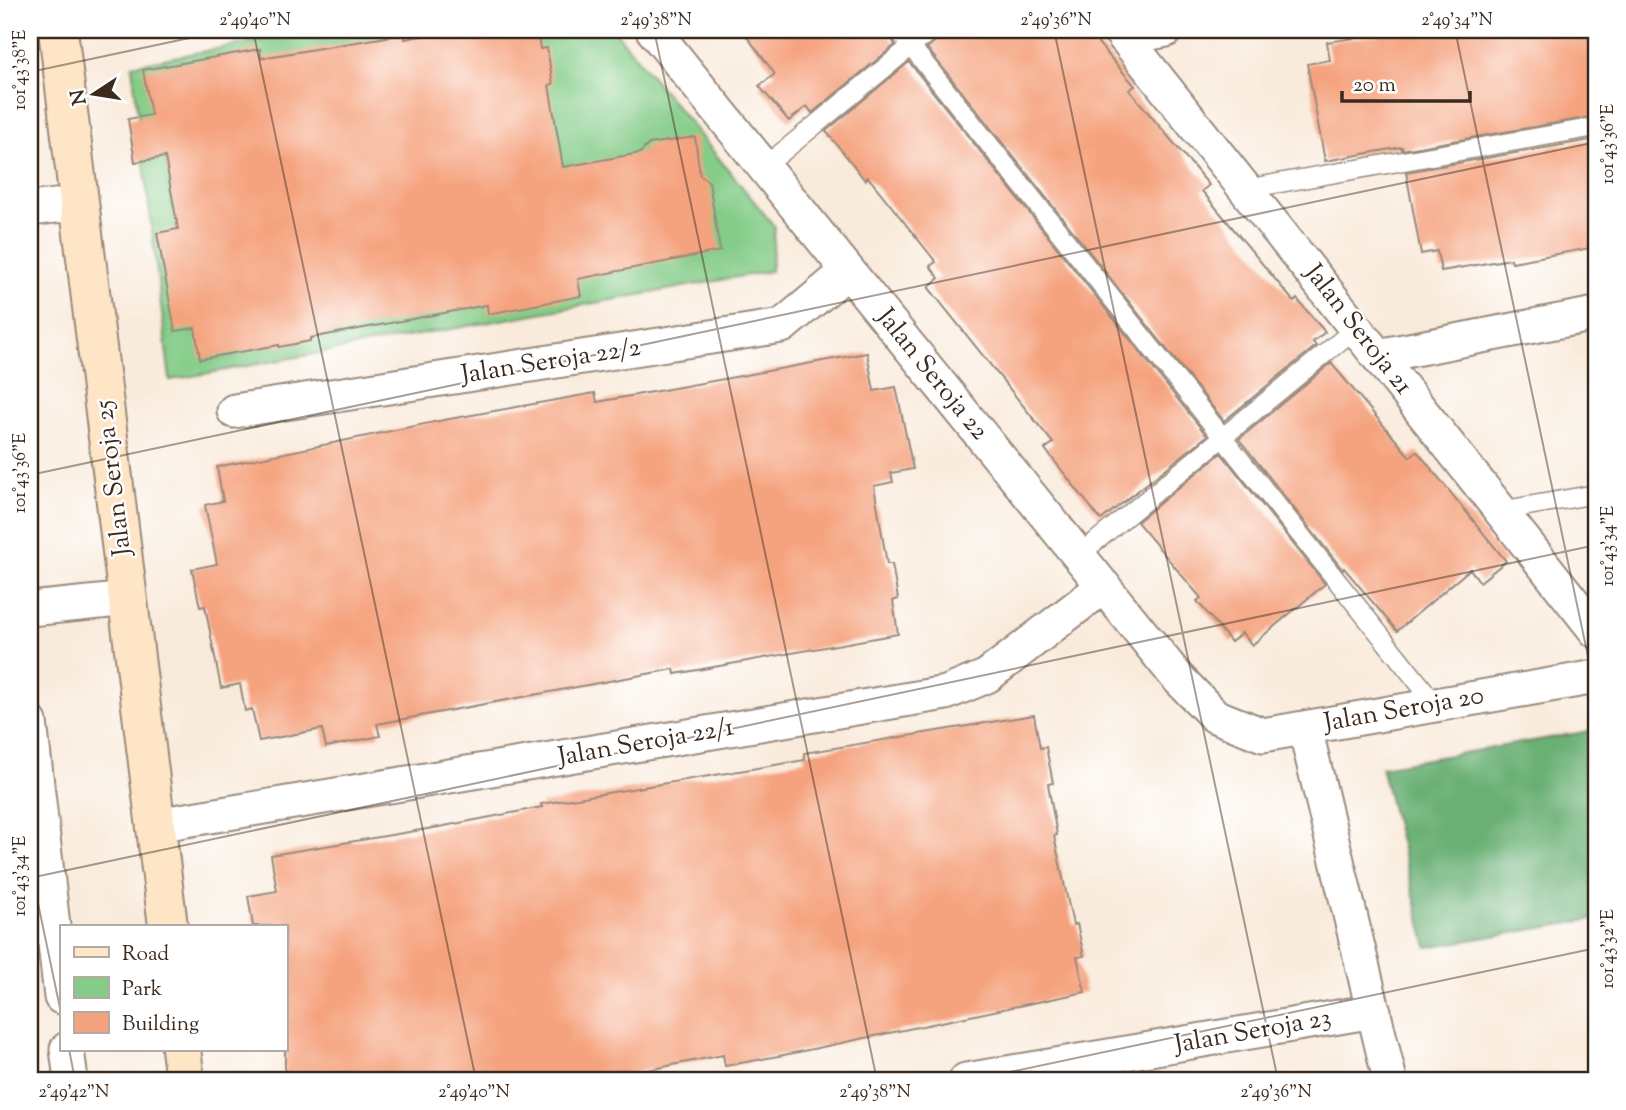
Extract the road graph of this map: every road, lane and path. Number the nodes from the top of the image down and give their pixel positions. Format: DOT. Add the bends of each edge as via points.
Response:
graph roads {
  1 [pos="58,30"];
  2 [pos="653,30"];
  3 [pos="898,30"];
  4 [pos="931,30"];
  5 [pos="1166,30"];
  6 [pos="1122,34"];
  7 [pos="911,46"];
  8 [pos="1596,127"];
  9 [pos="764,167"];
  10 [pos="1245,189"];
  11 [pos="81,203"];
  12 [pos="30,209"];
  13 [pos="848,271"];
  14 [pos="1596,314"];
  15 [pos="1356,328"];
  16 [pos="1378,356"];
  17 [pos="234,411"];
  18 [pos="1223,438"];
  19 [pos="1596,494"];
  20 [pos="1500,511"];
  21 [pos="1079,555"];
  22 [pos="1104,586"];
  23 [pos="129,599"];
  24 [pos="30,609"];
  25 [pos="1596,631"];
  26 [pos="1596,677"];
  27 [pos="1436,705"];
  28 [pos="1215,716"];
  29 [pos="30,722"];
  30 [pos="1305,728"];
  31 [pos="156,825"];
  32 [pos="168,925"];
  33 [pos="60,988"];
  34 [pos="1374,1011"];
  35 [pos="67,1050"];
  36 [pos="181,1050"];
  37 [pos="71,1080"];
  38 [pos="185,1080"];
  39 [pos="966,1080"];
  40 [pos="1390,1080"];
  1 -- 11 [label="street, Jalan Seroja 25"];
  2 -- 9 [label="street, Jalan Seroja 22"];
  3 -- 7 [label="lane"];
  4 -- 7 [label="lane"];
  5 -- 6 [label="street"];
  6 -- 10 [label="street, Jalan Seroja 21"];
  7 -- 9 [label="lane"];
  7 -- 18 [label="lane"];
  8 -- 10 [label="lane"];
  9 -- 13 [label="street, Jalan Seroja 22"];
  10 -- 15 [label="street, Jalan Seroja 21"];
  11 -- 12 [label="street"];
  11 -- 23 [label="street, Jalan Seroja 25"];
  13 -- 17 [label="street, Jalan Seroja 22/2" via="782,326"];
  13 -- 21 [label="street, Jalan Seroja 22"];
  14 -- 16 [label="street"];
  15 -- 16 [label="street, Jalan Seroja 21"];
  15 -- 18 [label="lane"];
  16 -- 20 [label="street, Jalan Seroja 21"];
  18 -- 21 [label="lane"];
  18 -- 27 [label="lane"];
  19 -- 20 [label="lane"];
  20 -- 25 [label="street, Jalan Seroja 21"];
  21 -- 22 [label="street, Jalan Seroja 22"];
  22 -- 28 [label="street, Jalan Seroja 22" via="1177,677"];
  22 -- 31 [label="street, Jalan Seroja 22/1" via="987,676 946,693"];
  23 -- 24 [label="street"];
  23 -- 31 [label="street, Jalan Seroja 25"];
  26 -- 27 [label="street, Jalan Seroja 20"];
  27 -- 30 [label="street, Jalan Seroja 20"];
  28 -- 30 [label="street, Jalan Seroja 20" via="1263,735"];
  29 -- 33 [label="street"];
  30 -- 34 [label="street"];
  31 -- 32 [label="street, Jalan Seroja 25"];
  34 -- 39 [label="street, Jalan Seroja 23"];
  34 -- 40 [label="street"];
  35 -- 37 [label="street"];
  36 -- 38 [label="street"];
}
